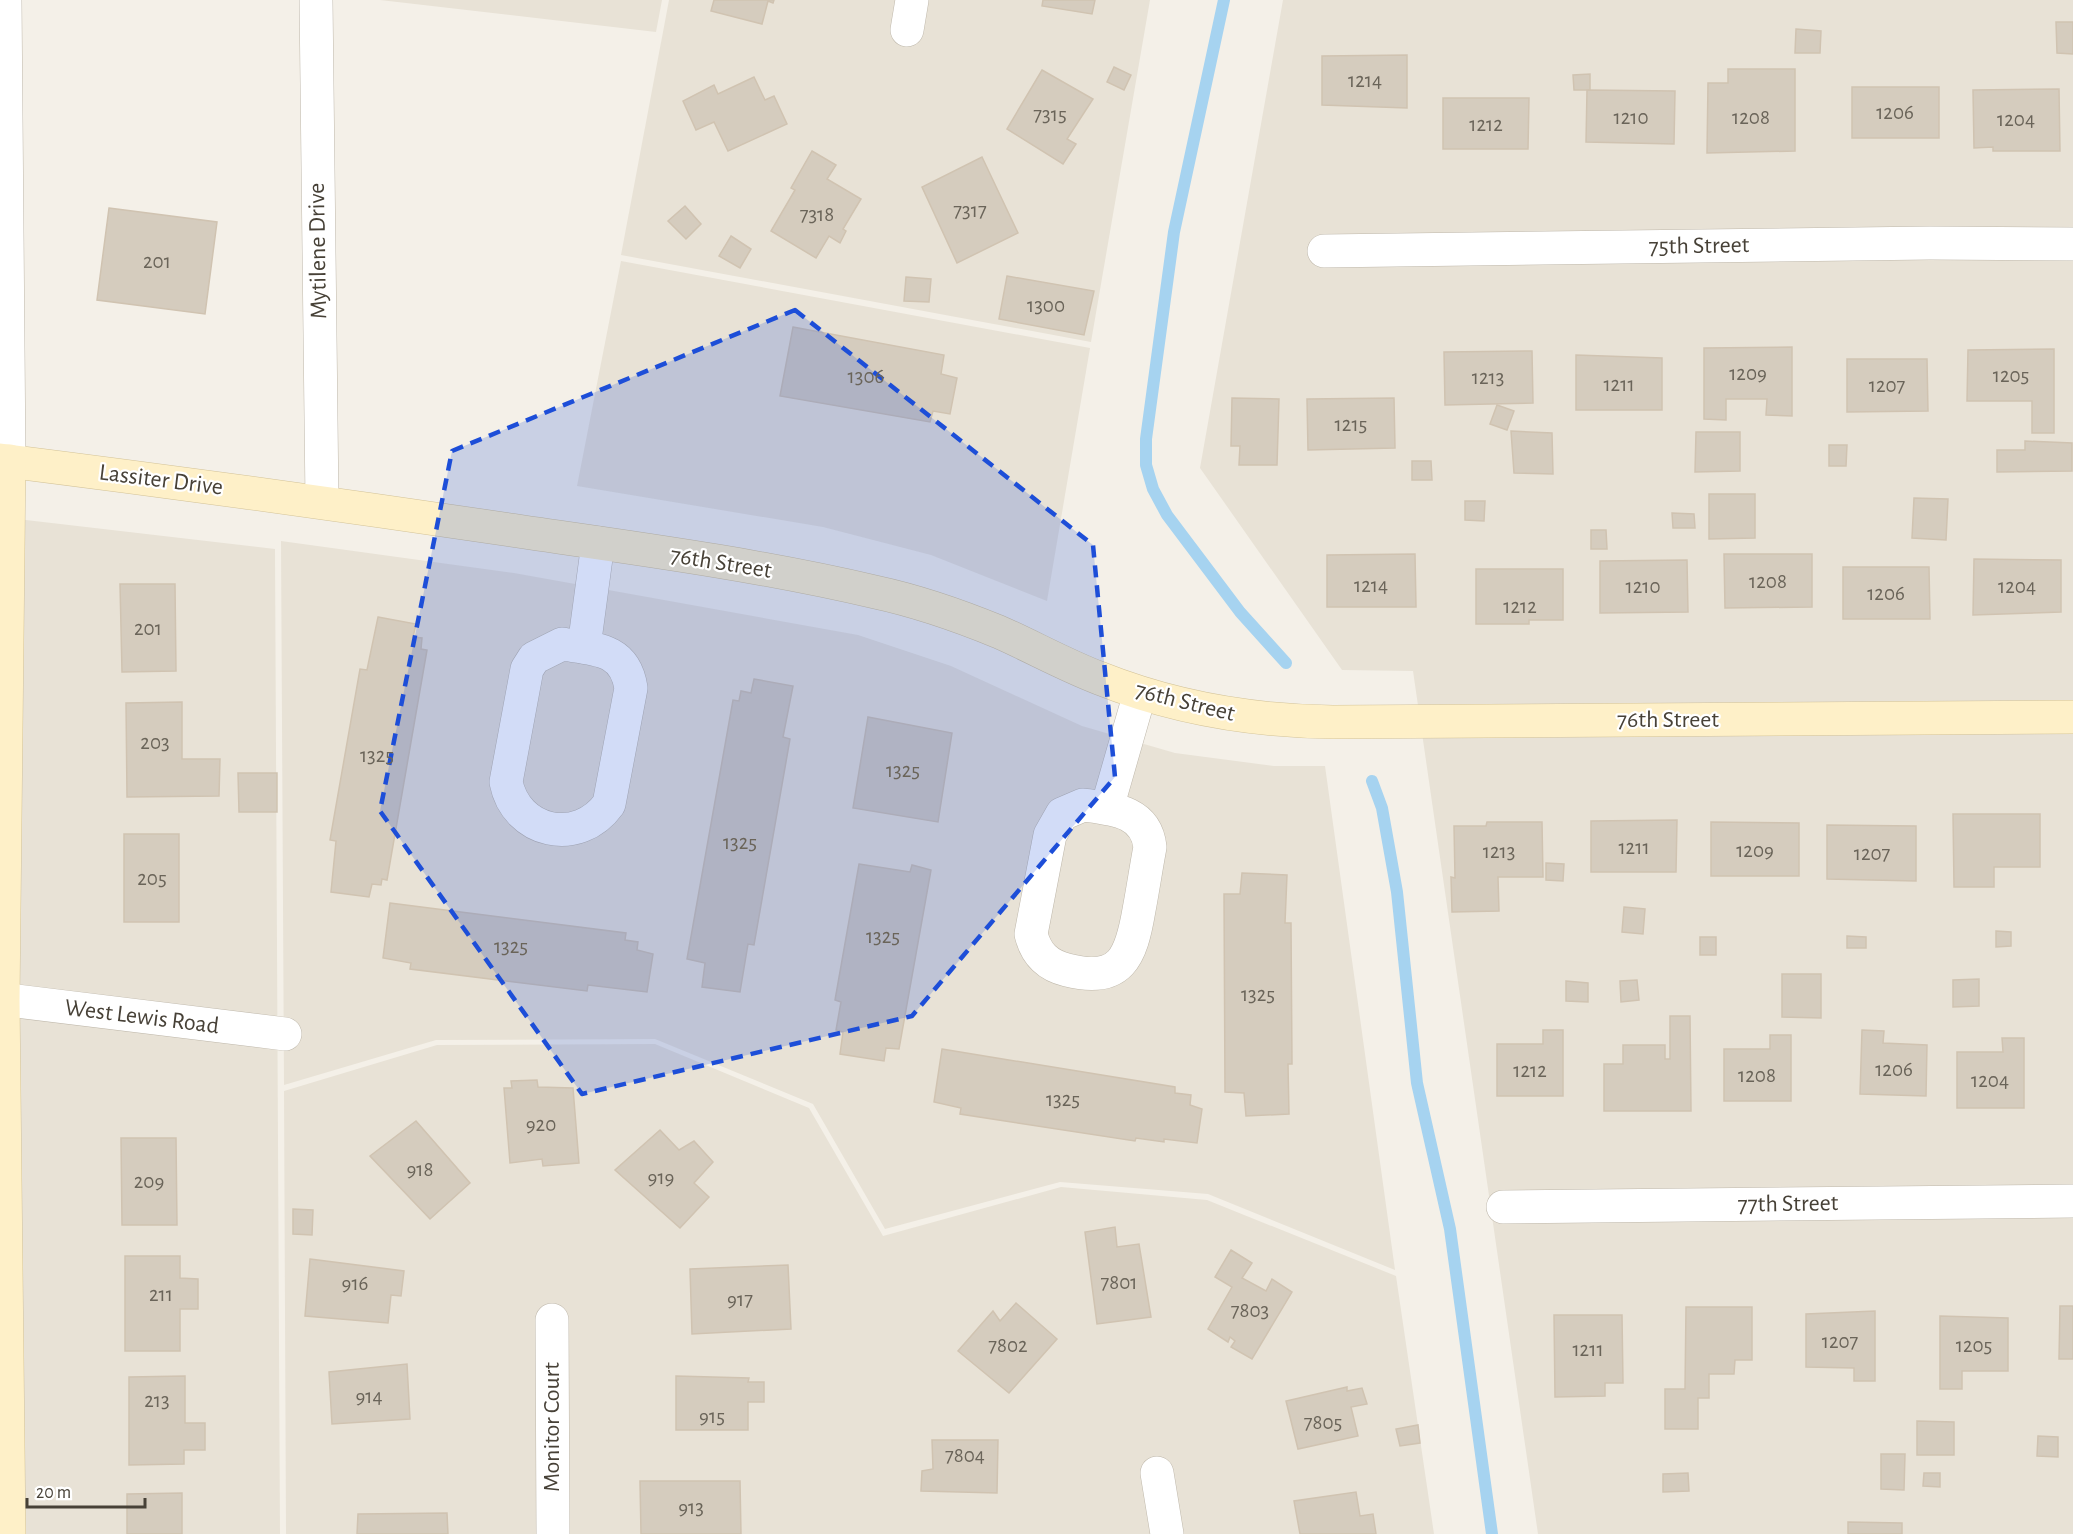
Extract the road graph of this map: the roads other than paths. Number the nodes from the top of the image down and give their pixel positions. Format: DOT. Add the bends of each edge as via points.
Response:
graph roads {
  1 [pos="5,0"];
  2 [pos="316,0"];
  3 [pos="2073,244"];
  4 [pos="1324,251"];
  5 [pos="4,460"];
  6 [pos="322,502"];
  7 [pos="598,543"];
  8 [pos="584,647"];
  9 [pos="1140,693"];
  10 [pos="2073,717"];
  11 [pos="1107,808"];
  12 [pos="1,1000"];
  13 [pos="285,1034"];
  14 [pos="2073,1201"];
  15 [pos="1503,1207"];
  16 [pos="552,1320"];
  17 [pos="1157,1473"];
  18 [pos="9,1534"];
  19 [pos="553,1534"];
  20 [pos="1167,1534"];
  1 -- 5 [label="street"];
  2 -- 6 [label="street, Mytilene Drive"];
  3 -- 4 [label="street, 75th Street"];
  5 -- 6 [label="street, Lassiter Drive"];
  5 -- 12 [label="street"];
  6 -- 7 [label="street, 76th Street"];
  7 -- 8 [label="street"];
  7 -- 9 [label="street, 76th Street" via="880,592 988,628"];
  8 -- 8 [label="street" via="610,653 622,664 631,688 609,804 599,818 585,827 552,828 519,812 509,798 506,782 526,669 534,658 562,644"];
  9 -- 10 [label="street, 76th Street" via="1192,708 1286,721"];
  9 -- 11 [label="street"];
  11 -- 11 [label="street" via="1072,808 1062,814 1050,835 1031,934 1037,950 1048,963 1060,969 1094,975 1108,972 1119,966 1134,943 1150,847 1148,836 1131,814"];
  12 -- 13 [label="street, West Lewis Road"];
  12 -- 18 [label="street"];
  14 -- 15 [label="street, 77th Street"];
  16 -- 19 [label="street, Monitor Court"];
  17 -- 20 [label="street"];
}
